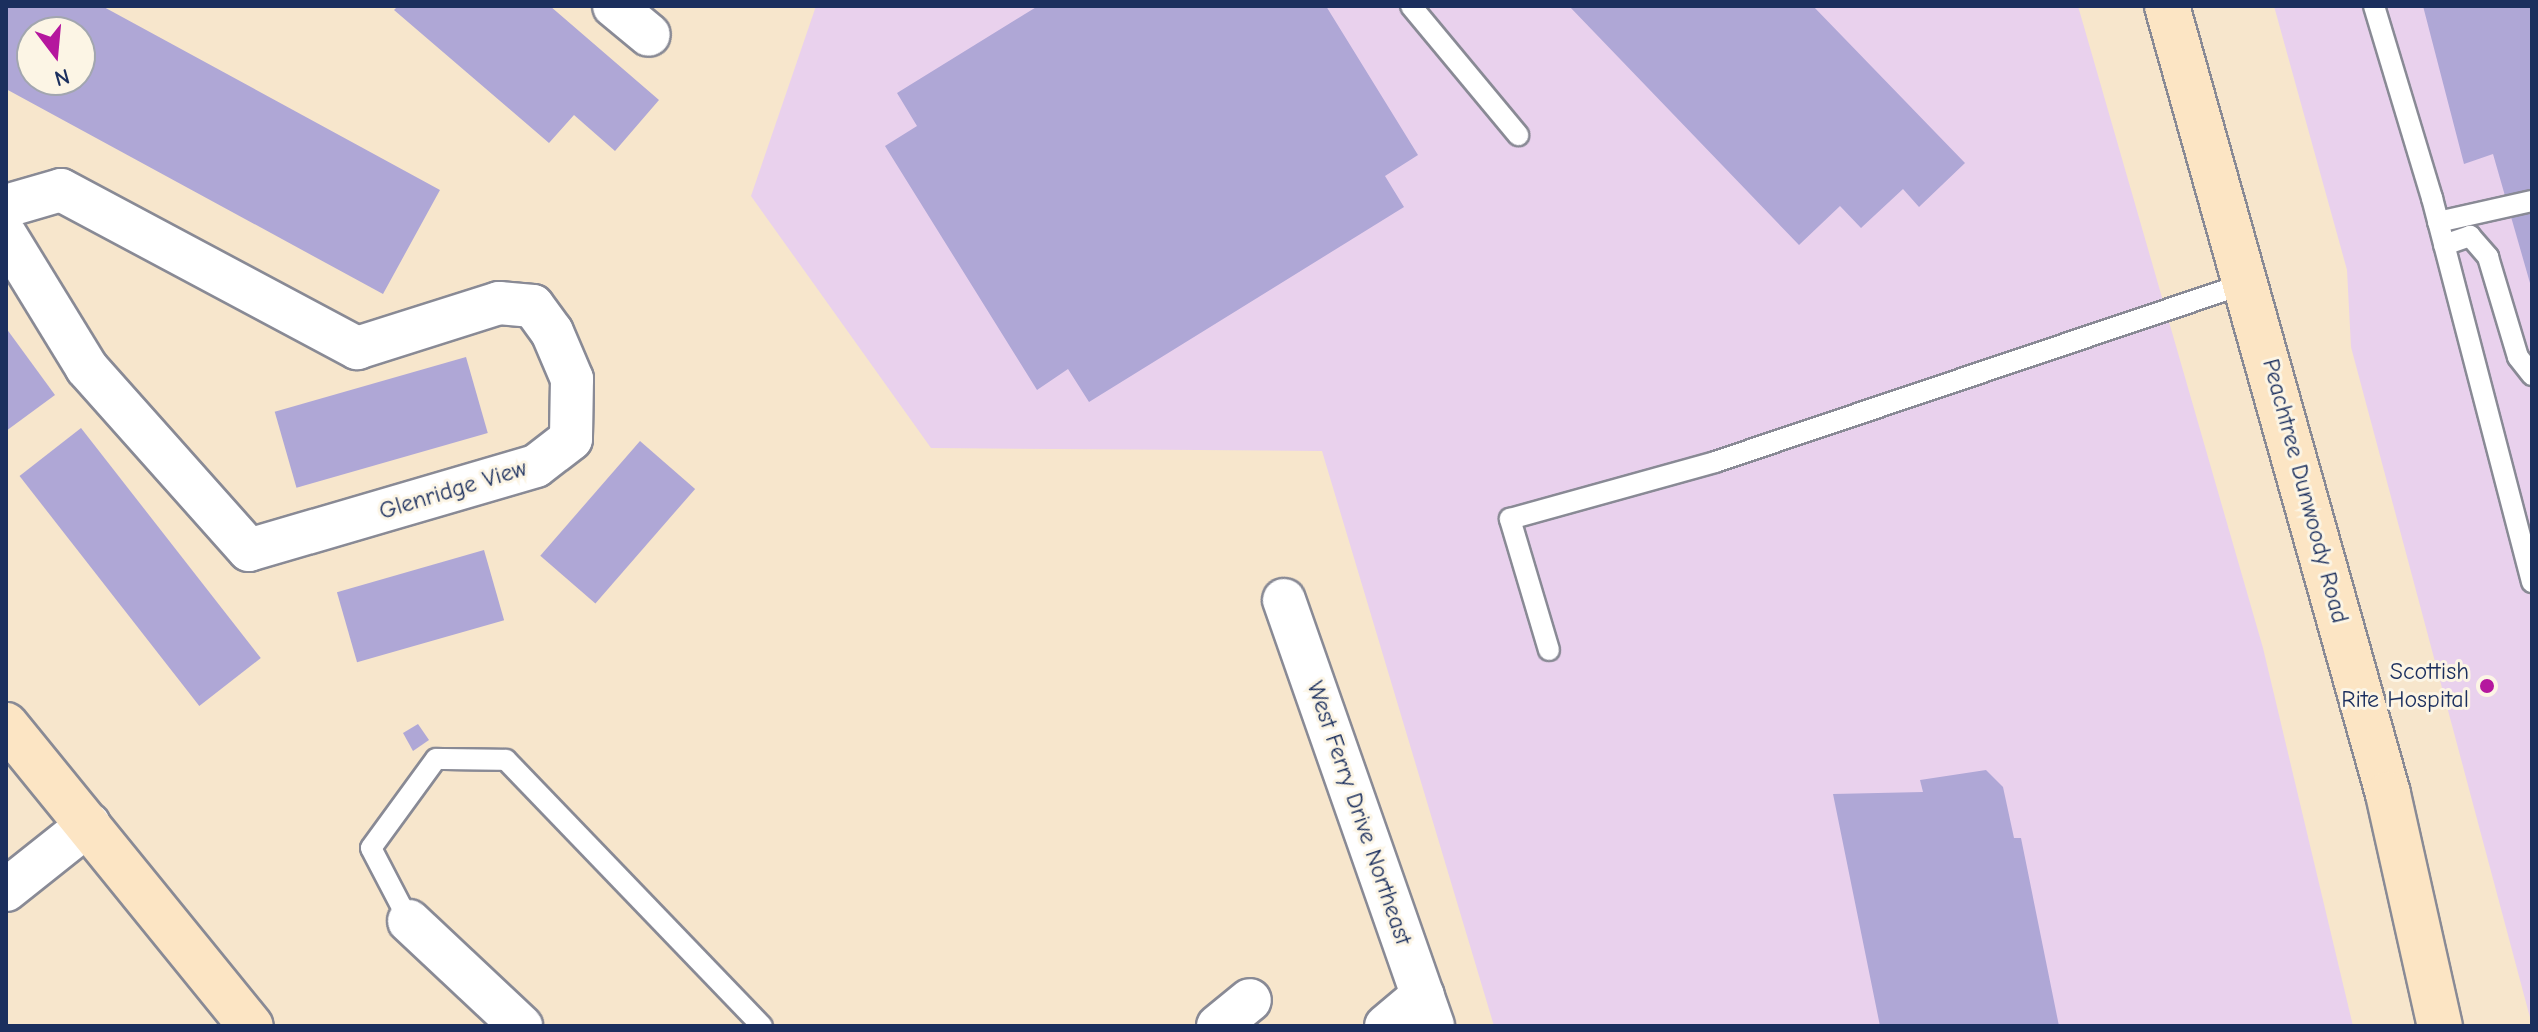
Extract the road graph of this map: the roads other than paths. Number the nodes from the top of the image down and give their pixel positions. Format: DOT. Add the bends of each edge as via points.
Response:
graph roads {
  1 [pos="614,6"];
  2 [pos="1411,6"];
  3 [pos="2167,6"];
  4 [pos="2374,6"];
  5 [pos="649,35"];
  6 [pos="1518,135"];
  7 [pos="2532,201"];
  8 [pos="6,206"];
  9 [pos="2438,222"];
  10 [pos="6,236"];
  11 [pos="2444,245"];
  12 [pos="2247,283"];
  13 [pos="2532,375"];
  14 [pos="2532,582"];
  15 [pos="1284,600"];
  16 [pos="1549,650"];
  17 [pos="6,725"];
  18 [pos="89,824"];
  19 [pos="6,890"];
  20 [pos="409,921"];
  21 [pos="1250,1000"];
  22 [pos="1428,1011"];
  23 [pos="251,1026"];
  24 [pos="521,1026"];
  25 [pos="762,1026"];
  26 [pos="1218,1026"];
  27 [pos="1386,1026"];
  28 [pos="2440,1026"];
  1 -- 5 [label="street"];
  2 -- 6 [label="lane"];
  3 -- 12 [label="main road, Peachtree Dunwoody Road"];
  4 -- 9 [label="lane"];
  7 -- 9 [label="lane"];
  8 -- 10 [label="street, Glenridge View" via="61,190 357,348 499,303 533,306 552,332 572,379 571,439 536,466 249,550 87,368"];
  9 -- 11 [label="lane"];
  11 -- 13 [label="lane" via="2470,236 2488,257 2518,357"];
  11 -- 14 [label="lane"];
  12 -- 16 [label="lane" via="1715,462 1510,519"];
  12 -- 28 [label="main road, Peachtree Dunwoody Road" via="2388,794"];
  15 -- 22 [label="street, West Ferry Drive Northeast"];
  17 -- 18 [label="main road"];
  18 -- 19 [label="street"];
  18 -- 23 [label="main road"];
  20 -- 24 [label="street"];
  20 -- 25 [label="lane" via="371,848 436,759 506,760"];
  21 -- 26 [label="street"];
  22 -- 27 [label="street"];
}
